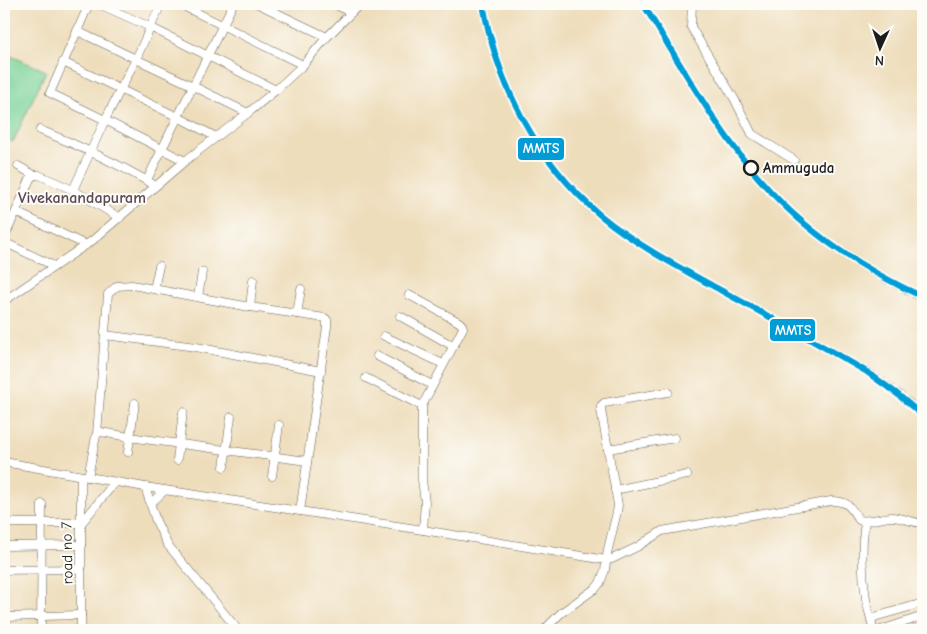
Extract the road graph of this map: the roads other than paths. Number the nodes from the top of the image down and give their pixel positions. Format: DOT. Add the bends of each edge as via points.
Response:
graph roads {
  1 [pos="89,4"];
  2 [pos="99,4"];
  3 [pos="161,4"];
  4 [pos="179,4"];
  5 [pos="233,4"];
  6 [pos="258,4"];
  7 [pos="335,4"];
  8 [pos="360,4"];
  9 [pos="692,4"];
  10 [pos="351,12"];
  11 [pos="222,25"];
  12 [pos="150,27"];
  13 [pos="77,31"];
  14 [pos="327,37"];
  15 [pos="208,55"];
  16 [pos="136,59"];
  17 [pos="63,62"];
  18 [pos="303,64"];
  19 [pos="193,86"];
  20 [pos="121,90"];
  21 [pos="276,90"];
  22 [pos="248,114"];
  23 [pos="178,117"];
  24 [pos="106,120"];
  25 [pos="40,130"];
  26 [pos="216,137"];
  27 [pos="162,149"];
  28 [pos="91,152"];
  29 [pos="794,160"];
  30 [pos="185,161"];
  31 [pos="18,166"];
  32 [pos="34,175"];
  33 [pos="147,180"];
  34 [pos="156,186"];
  35 [pos="73,190"];
  36 [pos="16,212"];
  37 [pos="120,218"];
  38 [pos="4,240"];
  39 [pos="86,245"];
  40 [pos="54,266"];
  41 [pos="159,266"];
  42 [pos="202,272"];
  43 [pos="253,280"];
  44 [pos="154,289"];
  45 [pos="301,289"];
  46 [pos="409,294"];
  47 [pos="198,297"];
  48 [pos="4,301"];
  49 [pos="250,307"];
  50 [pos="297,314"];
  51 [pos="400,316"];
  52 [pos="105,335"];
  53 [pos="384,336"];
  54 [pos="453,346"];
  55 [pos="377,356"];
  56 [pos="443,364"];
  57 [pos="321,371"];
  58 [pos="366,378"];
  59 [pos="432,385"];
  60 [pos="668,392"];
  61 [pos="135,403"];
  62 [pos="422,406"];
  63 [pos="183,412"];
  64 [pos="231,418"];
  65 [pos="279,425"];
  66 [pos="97,434"];
  67 [pos="130,437"];
  68 [pos="675,438"];
  69 [pos="179,444"];
  70 [pos="608,449"];
  71 [pos="226,450"];
  72 [pos="128,452"];
  73 [pos="274,457"];
  74 [pos="177,460"];
  75 [pos="307,461"];
  76 [pos="4,462"];
  77 [pos="224,467"];
  78 [pos="687,475"];
  79 [pos="272,476"];
  80 [pos="84,477"];
  81 [pos="115,482"];
  82 [pos="145,487"];
  83 [pos="165,490"];
  84 [pos="615,490"];
  85 [pos="42,504"];
  86 [pos="150,504"];
  87 [pos="300,512"];
  88 [pos="865,521"];
  89 [pos="4,523"];
  90 [pos="41,523"];
  91 [pos="923,523"];
  92 [pos="80,524"];
  93 [pos="423,530"];
  94 [pos="41,545"];
  95 [pos="81,545"];
  96 [pos="4,546"];
  97 [pos="606,560"];
  98 [pos="41,569"];
  99 [pos="81,569"];
  100 [pos="4,570"];
  101 [pos="923,603"];
  102 [pos="81,615"];
  103 [pos="41,616"];
  104 [pos="923,616"];
  105 [pos="4,617"];
  106 [pos="871,618"];
  107 [pos="41,630"];
  108 [pos="81,630"];
  109 [pos="238,630"];
  110 [pos="544,630"];
  111 [pos="873,630"];
  112 [pos="881,630"];
  1 -- 13 [label="street"];
  2 -- 12 [label="street"];
  3 -- 12 [label="street"];
  4 -- 11 [label="street"];
  5 -- 11 [label="street"];
  6 -- 14 [label="street"];
  7 -- 10 [label="street"];
  8 -- 10 [label="street"];
  9 -- 29 [label="street" via="691,27 752,134"];
  10 -- 14 [label="street"];
  11 -- 15 [label="street"];
  11 -- 18 [label="street"];
  12 -- 15 [label="street"];
  12 -- 16 [label="street"];
  13 -- 16 [label="street"];
  13 -- 17 [label="street"];
  14 -- 18 [label="street"];
  15 -- 19 [label="street"];
  15 -- 21 [label="street"];
  16 -- 19 [label="street"];
  16 -- 20 [label="street"];
  17 -- 20 [label="street"];
  17 -- 24 [label="street" via="50,93"];
  18 -- 21 [label="street"];
  19 -- 22 [label="street"];
  19 -- 23 [label="street"];
  20 -- 23 [label="street"];
  20 -- 24 [label="street"];
  21 -- 22 [label="street"];
  22 -- 26 [label="street"];
  23 -- 26 [label="street"];
  23 -- 27 [label="street"];
  24 -- 27 [label="street"];
  24 -- 28 [label="street"];
  25 -- 28 [label="street"];
  26 -- 30 [label="street"];
  27 -- 30 [label="street"];
  27 -- 33 [label="street"];
  28 -- 33 [label="street"];
  28 -- 35 [label="street"];
  30 -- 34 [label="street"];
  31 -- 32 [label="street"];
  32 -- 35 [label="street"];
  32 -- 36 [label="street"];
  33 -- 34 [label="street"];
  34 -- 37 [label="street"];
  35 -- 37 [label="street"];
  36 -- 38 [label="street"];
  36 -- 39 [label="street"];
  37 -- 39 [label="street"];
  38 -- 40 [label="street"];
  39 -- 40 [label="street"];
  40 -- 48 [label="street"];
  41 -- 44 [label="street"];
  42 -- 47 [label="street"];
  43 -- 49 [label="street"];
  44 -- 47 [label="street, road no 7"];
  44 -- 52 [label="street, road no 7" via="117,286 108,294"];
  45 -- 50 [label="street"];
  46 -- 54 [label="street" via="462,325"];
  47 -- 49 [label="street, road no 7"];
  49 -- 50 [label="street, road no 7"];
  50 -- 57 [label="street, road no 7" via="327,320"];
  51 -- 54 [label="street"];
  52 -- 57 [label="street" via="196,347"];
  52 -- 66 [label="street, road no 7"];
  53 -- 56 [label="street"];
  54 -- 56 [label="street"];
  55 -- 59 [label="street"];
  56 -- 59 [label="street"];
  57 -- 75 [label="street"];
  58 -- 62 [label="street"];
  59 -- 62 [label="street"];
  60 -- 70 [label="street" via="604,403 601,410"];
  61 -- 67 [label="street"];
  62 -- 93 [label="street"];
  63 -- 69 [label="street"];
  64 -- 71 [label="street"];
  65 -- 73 [label="street"];
  66 -- 67 [label="street"];
  66 -- 80 [label="street, road no 7"];
  67 -- 69 [label="street"];
  67 -- 72 [label="street"];
  68 -- 70 [label="street"];
  69 -- 71 [label="street"];
  69 -- 74 [label="street"];
  70 -- 84 [label="street"];
  71 -- 73 [label="street"];
  71 -- 77 [label="street"];
  73 -- 75 [label="street"];
  73 -- 79 [label="street"];
  75 -- 87 [label="street"];
  76 -- 80 [label="street"];
  78 -- 84 [label="street"];
  80 -- 81 [label="street"];
  80 -- 92 [label="street, road no 7"];
  81 -- 82 [label="street"];
  81 -- 92 [label="street"];
  82 -- 83 [label="street"];
  82 -- 86 [label="street"];
  83 -- 86 [label="street"];
  83 -- 87 [label="street"];
  84 -- 97 [label="street" via="618,512"];
  85 -- 90 [label="street"];
  86 -- 109 [label="street" via="167,544"];
  87 -- 93 [label="street"];
  88 -- 91 [label="street" via="894,517"];
  88 -- 97 [label="street" via="859,520 845,503 831,501 662,531 637,547"];
  88 -- 106 [label="street" via="863,574"];
  89 -- 90 [label="street"];
  90 -- 92 [label="street"];
  90 -- 94 [label="street"];
  92 -- 95 [label="street, road no 7"];
  93 -- 97 [label="street"];
  94 -- 95 [label="street"];
  94 -- 96 [label="street"];
  94 -- 98 [label="street"];
  95 -- 99 [label="street, road no 7"];
  97 -- 110 [label="street" via="603,577 596,588 561,613"];
  98 -- 99 [label="street"];
  98 -- 100 [label="street"];
  98 -- 103 [label="street"];
  99 -- 102 [label="street, road no 7"];
  101 -- 106 [label="street"];
  102 -- 103 [label="street"];
  102 -- 108 [label="street, road no 7"];
  103 -- 105 [label="street"];
  103 -- 107 [label="street"];
  104 -- 112 [label="street"];
  106 -- 111 [label="street"];
}
